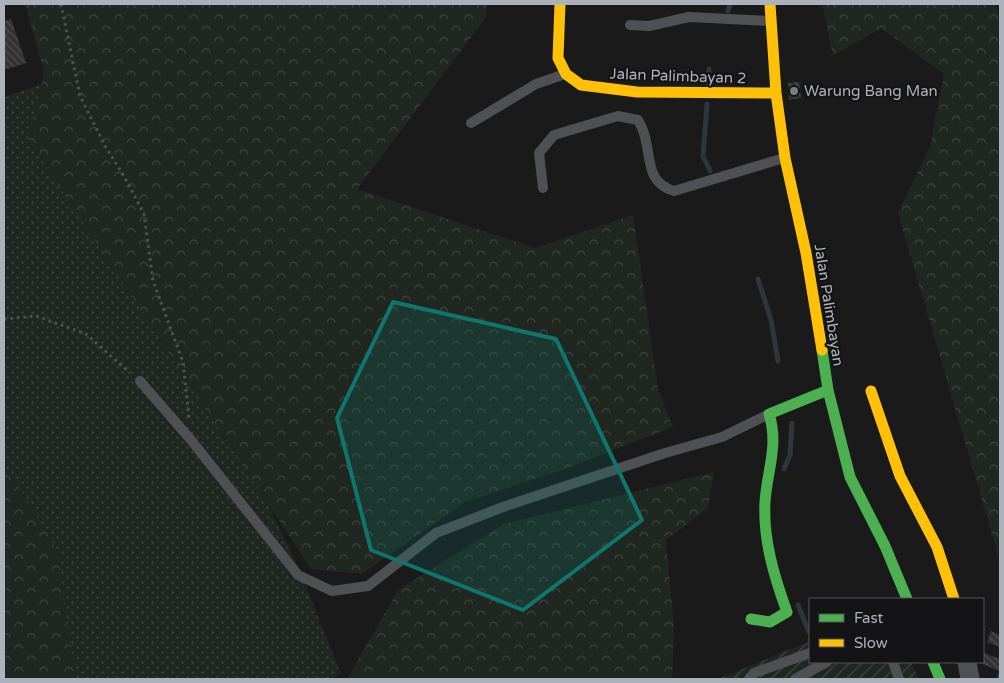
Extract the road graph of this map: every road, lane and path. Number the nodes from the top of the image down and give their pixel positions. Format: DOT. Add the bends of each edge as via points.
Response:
graph roads {
  1 [pos="61,4"];
  2 [pos="560,4"];
  3 [pos="770,4"];
  4 [pos="771,20"];
  5 [pos="630,26"];
  6 [pos="566,74"];
  7 [pos="776,93"];
  8 [pos="472,123"];
  9 [pos="785,158"];
  10 [pos="544,188"];
  11 [pos="4,319"];
  12 [pos="140,381"];
  13 [pos="828,390"];
  14 [pos="871,391"];
  15 [pos="769,414"];
  16 [pos="191,440"];
  17 [pos="907,598"];
  18 [pos="954,598"];
  19 [pos="751,619"];
  20 [pos="809,653"];
  21 [pos="825,663"];
  22 [pos="894,663"];
  23 [pos="933,663"];
  24 [pos="967,663"];
  25 [pos="749,679"];
  26 [pos="795,679"];
  27 [pos="900,679"];
  28 [pos="940,679"];
  29 [pos="970,679"];
  1 -- 16 [label="path" via="80,96 104,146 144,214 153,281 183,362"];
  2 -- 6 [label="street" via="558,58"];
  3 -- 4 [label="street, Jalan Palimbayan"];
  4 -- 5 [label="lane" via="689,17 649,26"];
  4 -- 7 [label="street, Jalan Palimbayan"];
  6 -- 7 [label="street, Jalan Palimbayan 2" via="581,85 629,91"];
  6 -- 8 [label="lane" via="536,84"];
  7 -- 9 [label="street, Jalan Palimbayan"];
  9 -- 10 [label="lane" via="674,191 661,187 654,178 644,131 638,120 618,116 554,135 539,153"];
  9 -- 13 [label="street, Jalan Palimbayan" via="806,253"];
  11 -- 12 [label="path" via="36,316 86,334"];
  12 -- 16 [label="lane"];
  13 -- 15 [label="street"];
  13 -- 17 [label="street, Jalan Palimbayan" via="850,478 885,546"];
  14 -- 18 [label="street" via="900,476 937,547"];
  15 -- 16 [label="lane" via="722,437 503,507 436,533 368,586 332,591 298,575"];
  15 -- 19 [label="street" via="776,429 775,453 764,510 766,539 772,570 787,612 780,619 765,624"];
  20 -- 25 [label="lane" via="754,673"];
  21 -- 26 [label="lane"];
  22 -- 27 [label="lane"];
  23 -- 28 [label="street"];
  24 -- 29 [label="street"];
}
